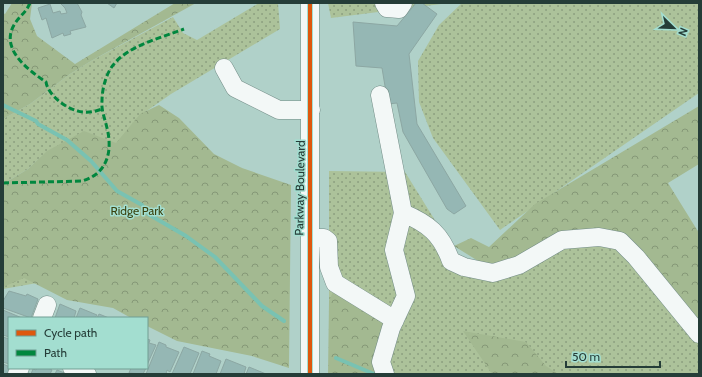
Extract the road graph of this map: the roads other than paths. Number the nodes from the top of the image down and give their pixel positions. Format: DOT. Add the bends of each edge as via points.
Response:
graph roads {
  1 [pos="310,3"];
  2 [pos="384,3"];
  3 [pos="403,3"];
  4 [pos="224,68"];
  5 [pos="380,95"];
  6 [pos="311,110"];
  7 [pos="403,213"];
  8 [pos="310,238"];
  9 [pos="395,320"];
  10 [pos="699,334"];
  11 [pos="74,369"];
  12 [pos="87,374"];
  13 [pos="310,374"];
  14 [pos="385,374"];
  1 -- 6 [label="street, Parkway Boulevard"];
  2 -- 3 [label="street" via="387,8 398,9"];
  4 -- 6 [label="street" via="235,88 279,110"];
  5 -- 7 [label="street"];
  6 -- 8 [label="street, Parkway Boulevard"];
  7 -- 9 [label="street" via="394,250 406,296"];
  7 -- 10 [label="street" via="424,222 445,244 451,261 464,267 493,273 519,265 562,240 599,237 620,241"];
  8 -- 9 [label="street" via="324,238 328,241 329,267 335,283"];
  8 -- 13 [label="street, Parkway Boulevard"];
  9 -- 14 [label="street" via="381,362"];
  11 -- 12 [label="street"];
}
